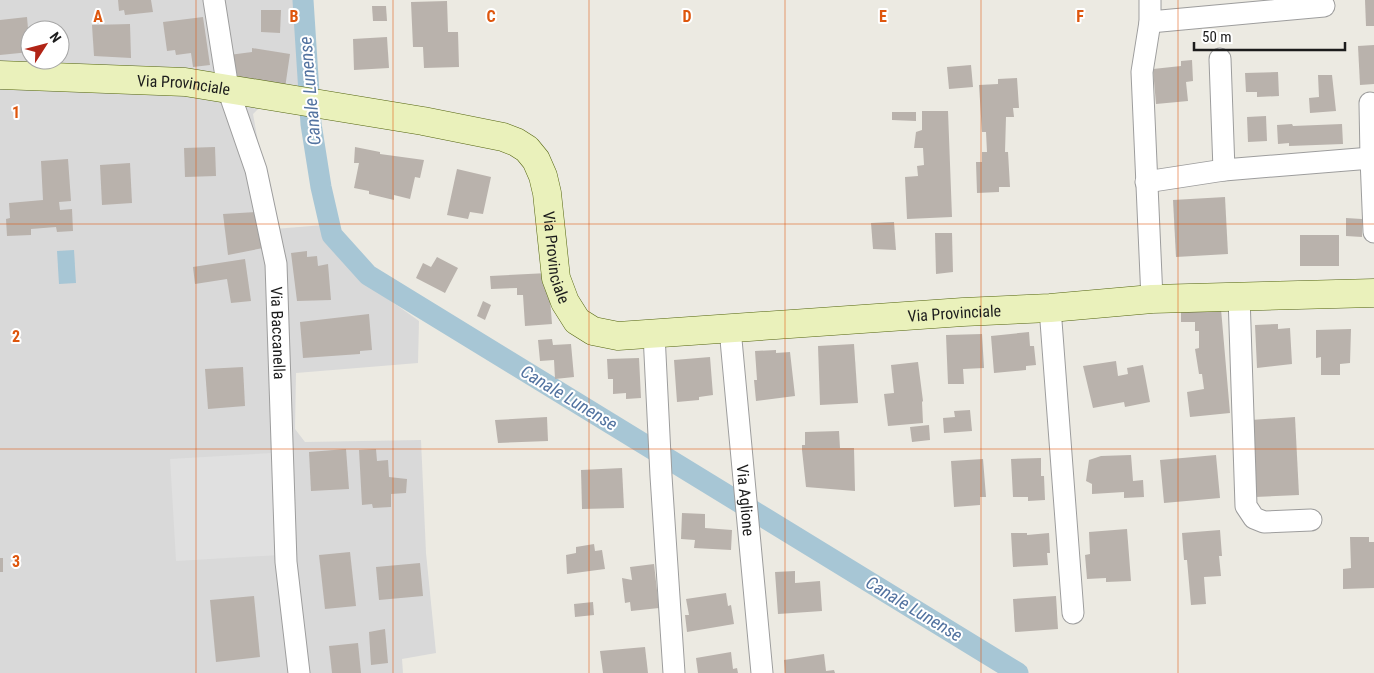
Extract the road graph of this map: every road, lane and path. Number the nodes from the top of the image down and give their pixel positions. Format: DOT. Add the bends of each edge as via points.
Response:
graph roads {
  1 [pos="214,0"];
  2 [pos="1150,0"];
  3 [pos="1324,6"];
  4 [pos="1150,22"];
  5 [pos="1220,59"];
  6 [pos="0,75"];
  7 [pos="228,89"];
  8 [pos="1370,102"];
  9 [pos="1370,158"];
  10 [pos="1224,170"];
  11 [pos="1146,182"];
  12 [pos="1374,232"];
  13 [pos="1374,293"];
  14 [pos="1239,296"];
  15 [pos="1152,299"];
  16 [pos="1050,308"];
  17 [pos="730,329"];
  18 [pos="654,334"];
  19 [pos="1311,520"];
  20 [pos="1073,613"];
  21 [pos="300,673"];
  22 [pos="674,673"];
  23 [pos="762,673"];
  1 -- 7 [label="street, Via Baccanella"];
  2 -- 4 [label="street"];
  3 -- 4 [label="street"];
  4 -- 11 [label="street" via="1142,72"];
  5 -- 10 [label="street"];
  6 -- 7 [label="street, Via Provinciale" via="185,82"];
  7 -- 18 [label="street, Via Provinciale" via="423,121 516,142 536,160 543,176 556,278 577,321 593,331 618,336"];
  7 -- 21 [label="street, Via Baccanella" via="256,170 276,264 286,562"];
  8 -- 9 [label="street"];
  9 -- 10 [label="street"];
  9 -- 12 [label="street"];
  10 -- 11 [label="street"];
  11 -- 15 [label="street"];
  13 -- 14 [label="street, Via Provinciale"];
  14 -- 15 [label="street, Via Provinciale"];
  14 -- 19 [label="street" via="1246,506 1254,518 1264,522"];
  15 -- 16 [label="street, Via Provinciale"];
  16 -- 17 [label="street, Via Provinciale"];
  16 -- 20 [label="street"];
  17 -- 18 [label="street, Via Provinciale"];
  17 -- 23 [label="street, Via Aglione"];
  18 -- 22 [label="street"];
}
